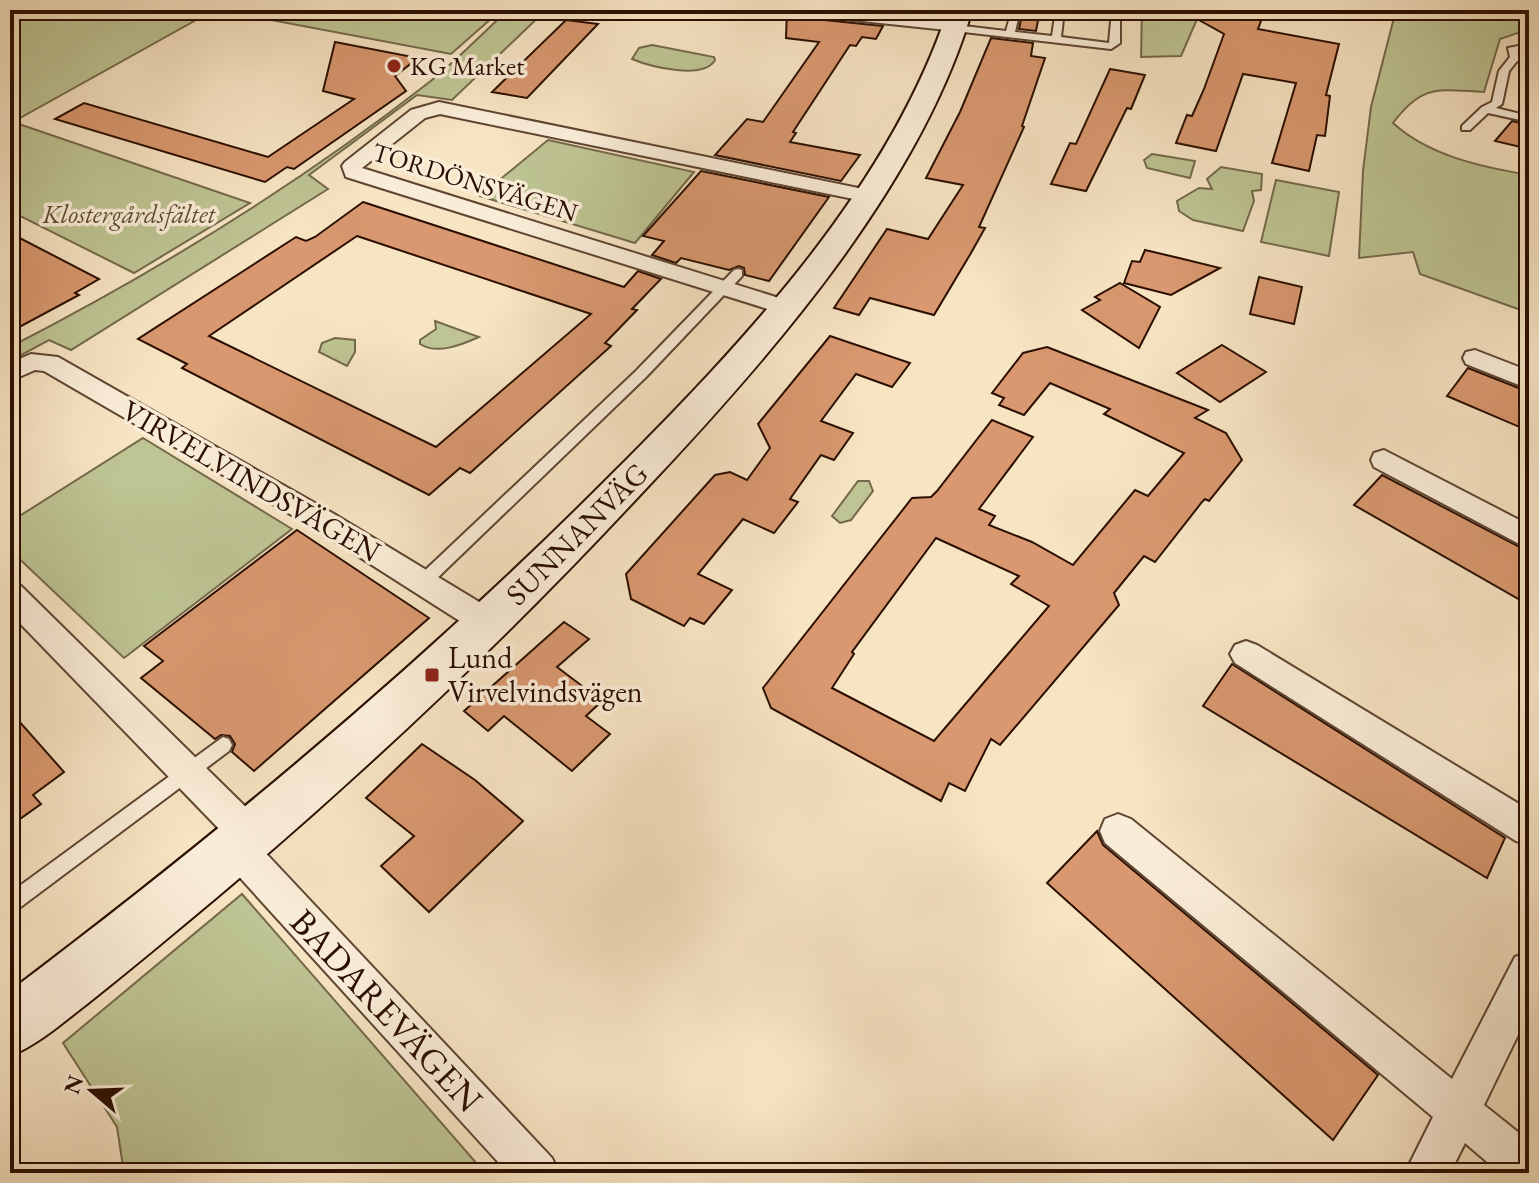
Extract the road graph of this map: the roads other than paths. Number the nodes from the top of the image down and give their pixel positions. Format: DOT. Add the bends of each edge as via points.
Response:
graph roads {
  1 [pos="805,10"];
  2 [pos="1016,10"];
  3 [pos="1060,10"];
  4 [pos="1116,10"];
  5 [pos="957,21"];
  6 [pos="1010,35"];
  7 [pos="1056,41"];
  8 [pos="1529,47"];
  9 [pos="1515,57"];
  10 [pos="1529,63"];
  11 [pos="1486,109"];
  12 [pos="1529,119"];
  13 [pos="1466,128"];
  14 [pos="868,196"];
  15 [pos="732,280"];
  16 [pos="787,308"];
  17 [pos="1475,358"];
  18 [pos="10,373"];
  19 [pos="1529,381"];
  20 [pos="1384,460"];
  21 [pos="1529,538"];
  22 [pos="424,581"];
  23 [pos="10,594"];
  24 [pos="488,623"];
  25 [pos="1246,654"];
  26 [pos="223,745"];
  27 [pos="189,773"];
  28 [pos="1529,829"];
  29 [pos="1118,831"];
  30 [pos="243,841"];
  31 [pos="10,905"];
  32 [pos="1529,971"];
  33 [pos="10,1027"];
  34 [pos="1458,1110"];
  35 [pos="1529,1169"];
  36 [pos="537,1173"];
  37 [pos="1427,1173"];
  1 -- 5 [label="street"];
  2 -- 6 [label="lane"];
  3 -- 7 [label="lane"];
  4 -- 7 [label="lane" via="1111,46"];
  5 -- 6 [label="lane"];
  5 -- 14 [label="street, SUNNANVÄG" via="922,103"];
  6 -- 7 [label="lane"];
  8 -- 9 [label="lane" via="1511,50"];
  9 -- 10 [label="lane"];
  9 -- 11 [label="lane" via="1504,71 1497,104"];
  11 -- 12 [label="lane"];
  11 -- 13 [label="lane"];
  14 -- 15 [label="street, TORDÖNSVÄGEN" via="439,108 418,114 352,166 360,176"];
  14 -- 16 [label="street, SUNNANVÄG"];
  15 -- 16 [label="street, TORDÖNSVÄGEN"];
  15 -- 22 [label="lane"];
  16 -- 24 [label="street, SUNNANVÄG" via="699,411"];
  17 -- 19 [label="street"];
  18 -- 22 [label="street, VIRVELVINDSVÄGEN" via="31,362 49,363"];
  20 -- 21 [label="street"];
  22 -- 24 [label="street, VIRVELVINDSVÄGEN"];
  23 -- 27 [label="street"];
  24 -- 30 [label="street, SUNNANVÄG"];
  25 -- 28 [label="street"];
  26 -- 27 [label="lane"];
  27 -- 30 [label="street"];
  27 -- 31 [label="lane"];
  29 -- 34 [label="street"];
  30 -- 33 [label="street, SUNNANVÄG"];
  30 -- 36 [label="street, BADAREVÄGEN"];
  32 -- 34 [label="street"];
  34 -- 35 [label="street"];
  34 -- 37 [label="street"];
}
